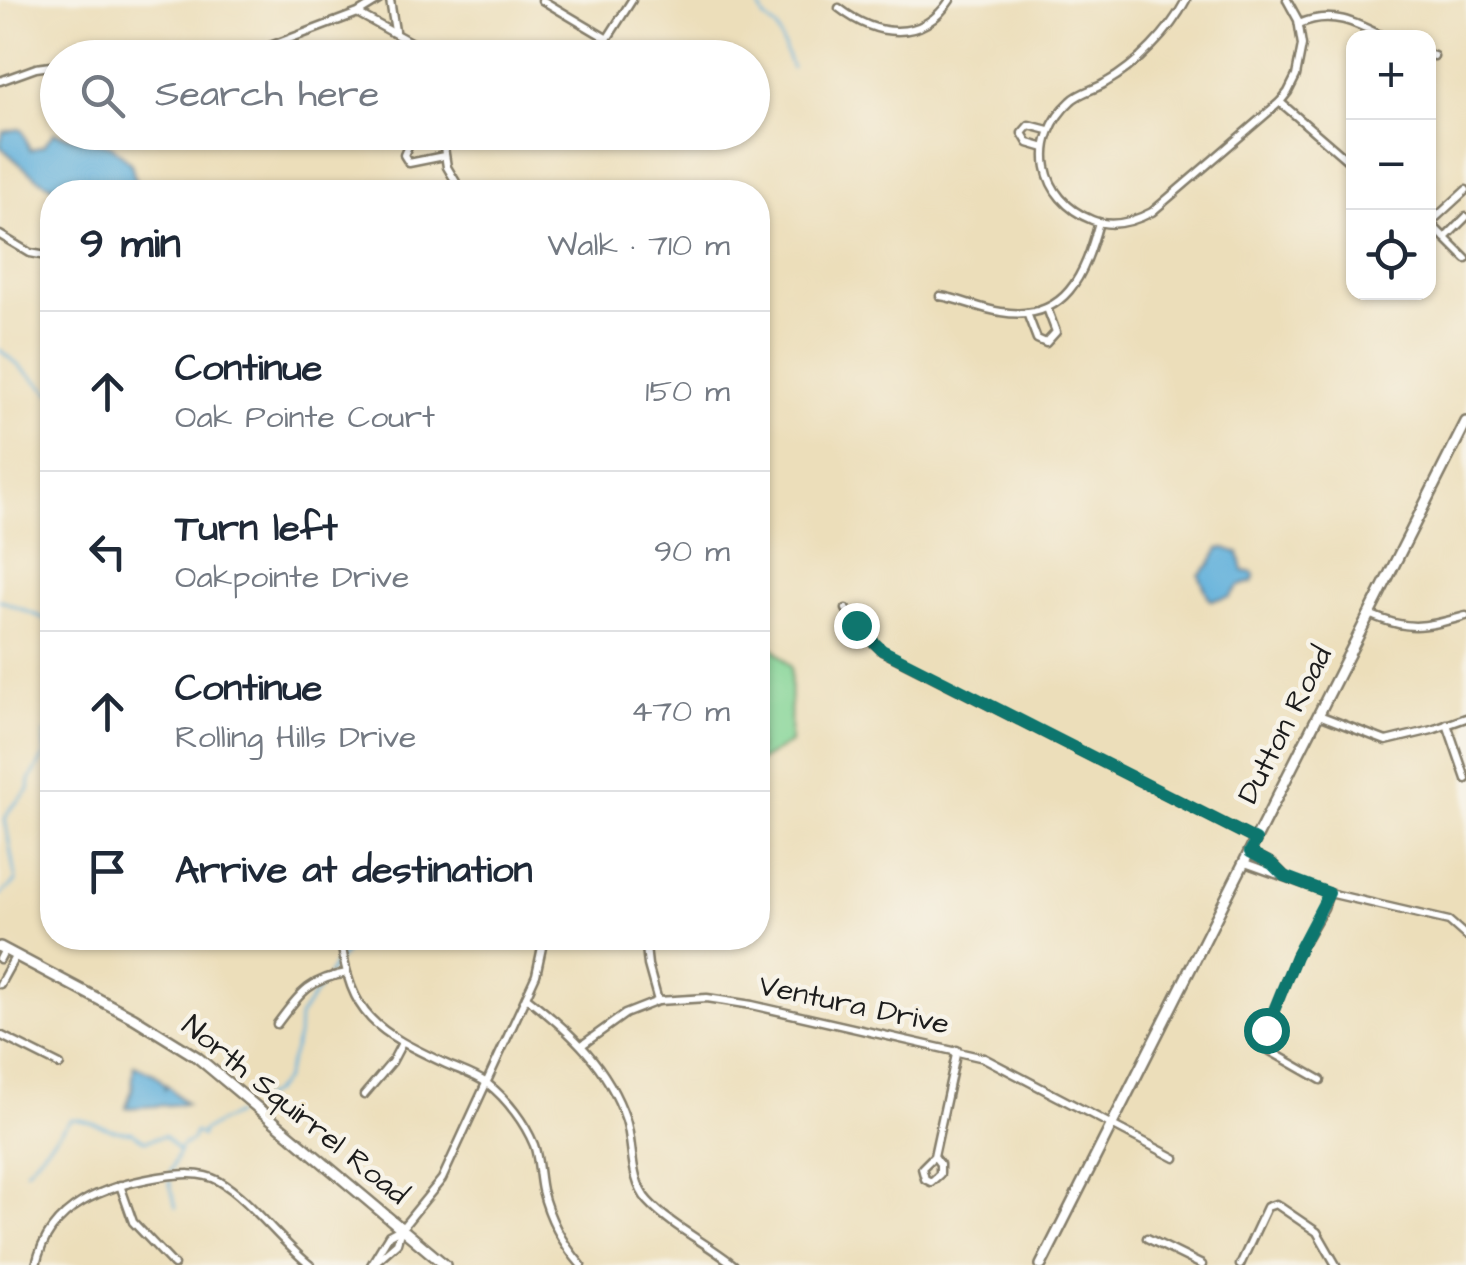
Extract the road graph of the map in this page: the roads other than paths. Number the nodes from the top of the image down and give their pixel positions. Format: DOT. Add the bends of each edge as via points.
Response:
graph roads {
  1 [pos="379,0"];
  2 [pos="390,0"];
  3 [pos="542,0"];
  4 [pos="632,0"];
  5 [pos="950,0"];
  6 [pos="1186,0"];
  7 [pos="1287,0"];
  8 [pos="839,8"];
  9 [pos="358,13"];
  10 [pos="1299,24"];
  11 [pos="1370,30"];
  12 [pos="396,32"];
  13 [pos="606,38"];
  14 [pos="282,40"];
  15 [pos="410,40"];
  16 [pos="40,67"];
  17 [pos="0,81"];
  18 [pos="1280,102"];
  19 [pos="1048,130"];
  20 [pos="1045,148"];
  21 [pos="406,150"];
  22 [pos="443,150"];
  23 [pos="444,156"];
  24 [pos="1346,159"];
  25 [pos="456,180"];
  26 [pos="1466,190"];
  27 [pos="1436,216"];
  28 [pos="1466,217"];
  29 [pos="1099,222"];
  30 [pos="1436,229"];
  31 [pos="0,235"];
  32 [pos="1445,238"];
  33 [pos="1462,249"];
  34 [pos="40,254"];
  35 [pos="1466,259"];
  36 [pos="940,296"];
  37 [pos="1046,308"];
  38 [pos="1026,314"];
  39 [pos="1466,422"];
  40 [pos="846,608"];
  41 [pos="1369,614"];
  42 [pos="1466,616"];
  43 [pos="1319,715"];
  44 [pos="1466,718"];
  45 [pos="1447,724"];
  46 [pos="1466,778"];
  47 [pos="1256,840"];
  48 [pos="1250,852"];
  49 [pos="1245,862"];
  50 [pos="1272,864"];
  51 [pos="1268,873"];
  52 [pos="1284,876"];
  53 [pos="1329,893"];
  54 [pos="1466,936"];
  55 [pos="343,950"];
  56 [pos="541,950"];
  57 [pos="647,950"];
  58 [pos="2,952"];
  59 [pos="16,955"];
  60 [pos="346,973"];
  61 [pos="0,984"];
  62 [pos="526,997"];
  63 [pos="658,1001"];
  64 [pos="277,1024"];
  65 [pos="0,1035"];
  66 [pos="402,1043"];
  67 [pos="582,1045"];
  68 [pos="957,1050"];
  69 [pos="60,1065"];
  70 [pos="1320,1080"];
  71 [pos="487,1083"];
  72 [pos="364,1095"];
  73 [pos="1112,1126"];
  74 [pos="934,1156"];
  75 [pos="1175,1158"];
  76 [pos="120,1185"];
  77 [pos="402,1228"];
  78 [pos="1147,1238"];
  79 [pos="36,1265"];
  80 [pos="174,1265"];
  81 [pos="310,1265"];
  82 [pos="371,1265"];
  83 [pos="446,1265"];
  84 [pos="580,1265"];
  85 [pos="734,1265"];
  86 [pos="1041,1265"];
  87 [pos="1202,1265"];
  88 [pos="1240,1265"];
  89 [pos="1336,1265"];
  1 -- 9 [label="street"];
  2 -- 12 [label="street"];
  3 -- 13 [label="street"];
  4 -- 13 [label="street"];
  5 -- 8 [label="street" via="921,26 898,31 862,26"];
  6 -- 19 [label="street" via="1156,42 1104,84 1073,98"];
  7 -- 10 [label="street"];
  9 -- 12 [label="street"];
  9 -- 14 [label="street"];
  10 -- 11 [label="street" via="1335,17"];
  10 -- 18 [label="street" via="1296,76"];
  12 -- 15 [label="street"];
  16 -- 17 [label="street"];
  18 -- 24 [label="street"];
  18 -- 29 [label="street" via="1152,212"];
  19 -- 20 [label="street"];
  19 -- 20 [label="street" via="1030,124 1022,133 1028,143"];
  20 -- 29 [label="street" via="1056,192 1067,206"];
  21 -- 23 [label="street" via="409,164"];
  22 -- 23 [label="street"];
  23 -- 25 [label="street"];
  26 -- 27 [label="street"];
  28 -- 32 [label="street"];
  29 -- 37 [label="street" via="1082,274"];
  30 -- 32 [label="street"];
  31 -- 34 [label="street"];
  32 -- 33 [label="street"];
  33 -- 35 [label="street"];
  36 -- 38 [label="street"];
  37 -- 38 [label="street"];
  37 -- 38 [label="street" via="1056,332 1046,342 1037,339"];
  39 -- 41 [label="street, Dutton Road"];
  40 -- 47 [label="street" via="882,650"];
  41 -- 42 [label="street" via="1403,628"];
  41 -- 43 [label="street, Dutton Road"];
  43 -- 45 [label="street" via="1386,741"];
  43 -- 47 [label="street, Dutton Road"];
  44 -- 45 [label="street"];
  45 -- 46 [label="street"];
  47 -- 48 [label="street, Dutton Road"];
  48 -- 49 [label="street, Dutton Road"];
  48 -- 50 [label="street"];
  49 -- 51 [label="street"];
  49 -- 73 [label="street, Dutton Road"];
  50 -- 51 [label="street"];
  50 -- 52 [label="street"];
  51 -- 52 [label="street"];
  52 -- 53 [label="street"];
  53 -- 54 [label="street" via="1448,921"];
  53 -- 70 [label="street" via="1296,956 1265,1043"];
  55 -- 60 [label="street"];
  56 -- 62 [label="street"];
  57 -- 63 [label="street"];
  58 -- 59 [label="street, North Squirrel Road"];
  59 -- 61 [label="street"];
  59 -- 77 [label="street, North Squirrel Road" via="196,1057"];
  60 -- 64 [label="street" via="324,976 304,989"];
  60 -- 66 [label="street" via="374,1022"];
  62 -- 67 [label="street"];
  62 -- 71 [label="street"];
  63 -- 67 [label="street, Ventura Drive" via="624,1014"];
  63 -- 68 [label="street, Ventura Drive" via="706,998 752,1005"];
  65 -- 69 [label="street"];
  66 -- 71 [label="street"];
  66 -- 72 [label="street"];
  67 -- 85 [label="street" via="626,1122 647,1200"];
  68 -- 73 [label="street, Ventura Drive"];
  68 -- 74 [label="street"];
  71 -- 77 [label="street" via="442,1179"];
  71 -- 84 [label="street" via="519,1117 535,1147 552,1222"];
  73 -- 75 [label="street, Ventura Drive"];
  73 -- 86 [label="street, Dutton Road"];
  76 -- 79 [label="street" via="96,1192 61,1218"];
  76 -- 80 [label="street" via="133,1222"];
  76 -- 81 [label="street" via="192,1174 217,1179"];
  77 -- 82 [label="street" via="397,1243"];
  77 -- 83 [label="street, North Squirrel Road"];
  78 -- 87 [label="street"];
  88 -- 89 [label="street" via="1267,1207 1276,1204 1316,1232"];
}
